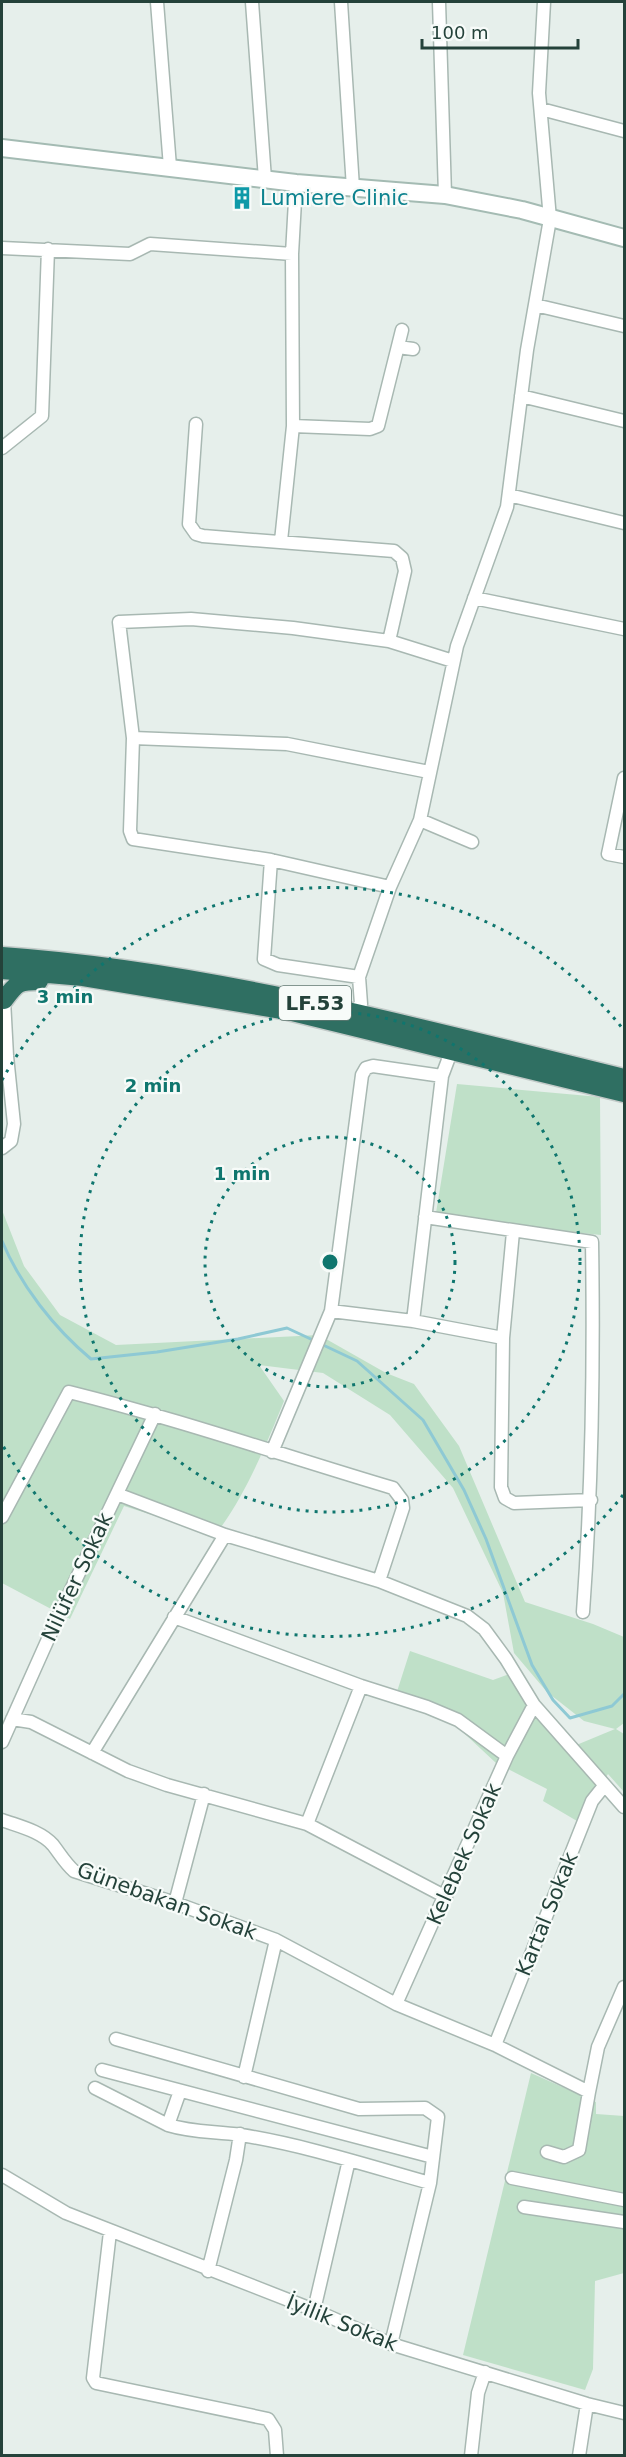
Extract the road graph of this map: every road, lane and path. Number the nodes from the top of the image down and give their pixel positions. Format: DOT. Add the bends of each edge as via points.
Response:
graph roads {
  1 [pos="157,2"];
  2 [pos="252,2"];
  3 [pos="341,2"];
  4 [pos="439,2"];
  5 [pos="544,2"];
  6 [pos="541,109"];
  7 [pos="624,131"];
  8 [pos="2,148"];
  9 [pos="170,167"];
  10 [pos="265,179"];
  11 [pos="296,183"];
  12 [pos="353,188"];
  13 [pos="445,195"];
  14 [pos="550,219"];
  15 [pos="624,238"];
  16 [pos="2,248"];
  17 [pos="48,249"];
  18 [pos="292,254"];
  19 [pos="534,305"];
  20 [pos="624,326"];
  21 [pos="402,330"];
  22 [pos="398,347"];
  23 [pos="413,349"];
  24 [pos="520,396"];
  25 [pos="624,421"];
  26 [pos="196,424"];
  27 [pos="293,426"];
  28 [pos="2,448"];
  29 [pos="509,495"];
  30 [pos="624,523"];
  31 [pos="281,541"];
  32 [pos="474,598"];
  33 [pos="624,629"];
  34 [pos="389,641"];
  35 [pos="453,661"];
  36 [pos="133,738"];
  37 [pos="429,772"];
  38 [pos="624,778"];
  39 [pos="420,820"];
  40 [pos="472,842"];
  41 [pos="624,857"];
  42 [pos="272,860"];
  43 [pos="390,886"];
  44 [pos="2,956"];
  45 [pos="2,970"];
  46 [pos="359,977"];
  47 [pos="3,998"];
  48 [pos="288,1011"];
  49 [pos="360,1014"];
  50 [pos="451,1052"];
  51 [pos="442,1077"];
  52 [pos="624,1078"];
  53 [pos="624,1094"];
  54 [pos="2,1148"];
  55 [pos="425,1217"];
  56 [pos="513,1232"];
  57 [pos="330,1316"];
  58 [pos="413,1321"];
  59 [pos="503,1338"];
  60 [pos="155,1414"];
  61 [pos="272,1452"];
  62 [pos="117,1494"];
  63 [pos="591,1500"];
  64 [pos="2,1517"];
  65 [pos="225,1535"];
  66 [pos="379,1581"];
  67 [pos="583,1612"];
  68 [pos="174,1617"];
  69 [pos="361,1686"];
  70 [pos="534,1705"];
  71 [pos="12,1719"];
  72 [pos="2,1742"];
  73 [pos="92,1753"];
  74 [pos="507,1756"];
  75 [pos="604,1786"];
  76 [pos="204,1794"];
  77 [pos="624,1808"];
  78 [pos="2,1820"];
  79 [pos="307,1824"];
  80 [pos="446,1897"];
  81 [pos="175,1902"];
  82 [pos="276,1940"];
  83 [pos="624,1987"];
  84 [pos="396,2004"];
  85 [pos="116,2039"];
  86 [pos="495,2046"];
  87 [pos="102,2070"];
  88 [pos="244,2077"];
  89 [pos="95,2088"];
  90 [pos="180,2091"];
  91 [pos="589,2092"];
  92 [pos="168,2125"];
  93 [pos="240,2134"];
  94 [pos="547,2152"];
  95 [pos="433,2157"];
  96 [pos="350,2160"];
  97 [pos="2,2175"];
  98 [pos="512,2178"];
  99 [pos="430,2183"];
  100 [pos="624,2200"];
  101 [pos="524,2207"];
  102 [pos="624,2222"];
  103 [pos="110,2232"];
  104 [pos="208,2271"];
  105 [pos="314,2310"];
  106 [pos="391,2344"];
  107 [pos="485,2372"];
  108 [pos="587,2404"];
  109 [pos="624,2413"];
  110 [pos="277,2456"];
  111 [pos="471,2456"];
  112 [pos="579,2456"];
  1 -- 9 [label="street"];
  2 -- 10 [label="street"];
  3 -- 12 [label="street"];
  4 -- 13 [label="street"];
  5 -- 6 [label="street"];
  6 -- 7 [label="street"];
  6 -- 14 [label="street"];
  8 -- 9 [label="street"];
  9 -- 10 [label="street"];
  10 -- 11 [label="street"];
  11 -- 12 [label="street"];
  11 -- 18 [label="street"];
  12 -- 13 [label="street"];
  13 -- 14 [label="street"];
  14 -- 15 [label="street"];
  14 -- 19 [label="street"];
  16 -- 17 [label="street"];
  17 -- 18 [label="street" via="130,254 150,243"];
  17 -- 28 [label="street" via="42,416"];
  18 -- 27 [label="street"];
  19 -- 20 [label="street"];
  19 -- 24 [label="street"];
  21 -- 22 [label="street"];
  22 -- 23 [label="street"];
  22 -- 27 [label="street" via="378,426"];
  24 -- 25 [label="street"];
  24 -- 29 [label="street"];
  26 -- 31 [label="street" via="189,524 192,530 203,536"];
  27 -- 31 [label="street"];
  29 -- 30 [label="street"];
  29 -- 32 [label="street"];
  31 -- 34 [label="street" via="397,553 405,571"];
  32 -- 33 [label="street"];
  32 -- 35 [label="street"];
  34 -- 35 [label="street"];
  34 -- 36 [label="street" via="191,619 120,621"];
  35 -- 37 [label="street"];
  36 -- 37 [label="street" via="287,744"];
  36 -- 42 [label="street" via="133,839"];
  37 -- 39 [label="street"];
  38 -- 41 [label="street" via="608,854"];
  39 -- 40 [label="street"];
  39 -- 43 [label="street"];
  42 -- 43 [label="street"];
  42 -- 46 [label="street" via="264,959 278,965"];
  43 -- 46 [label="street"];
  44 -- 49 [label="highway, LF.53" via="60,960 236,986"];
  45 -- 48 [label="highway, LF.53" via="83,977"];
  46 -- 49 [label="street"];
  47 -- 48 [label="highway" via="22,981 41,981"];
  47 -- 54 [label="street" via="14,1124 11,1141"];
  48 -- 50 [label="highway, LF.53"];
  49 -- 52 [label="highway, LF.53"];
  50 -- 51 [label="street"];
  50 -- 53 [label="highway, LF.53"];
  51 -- 55 [label="street"];
  51 -- 57 [label="street" via="373,1066 362,1075"];
  55 -- 56 [label="street"];
  55 -- 58 [label="street"];
  56 -- 59 [label="street"];
  56 -- 63 [label="street" via="592,1242"];
  57 -- 58 [label="street"];
  57 -- 61 [label="street"];
  58 -- 59 [label="street"];
  59 -- 63 [label="street" via="501,1487 505,1498 514,1503"];
  60 -- 61 [label="street"];
  60 -- 62 [label="street, Nilüfer Sokak"];
  60 -- 64 [label="street" via="69,1392"];
  61 -- 66 [label="street" via="393,1488 403,1508"];
  62 -- 65 [label="street"];
  62 -- 71 [label="street, Nilüfer Sokak"];
  63 -- 67 [label="street"];
  65 -- 66 [label="street"];
  65 -- 68 [label="street"];
  66 -- 70 [label="street" via="467,1616 484,1629"];
  68 -- 69 [label="street"];
  68 -- 73 [label="street"];
  69 -- 74 [label="street" via="458,1720"];
  69 -- 79 [label="street"];
  70 -- 74 [label="street, Kelebek Sokak"];
  70 -- 75 [label="street"];
  71 -- 72 [label="street, Nilüfer Sokak"];
  71 -- 73 [label="street" via="31,1722"];
  73 -- 76 [label="street" via="128,1771"];
  74 -- 80 [label="street, Kelebek Sokak"];
  75 -- 77 [label="street"];
  75 -- 86 [label="street, Kartal Sokak" via="592,1801"];
  76 -- 79 [label="street"];
  76 -- 81 [label="street"];
  78 -- 81 [label="street, Günebakan Sokak" via="42,1836 74,1870"];
  79 -- 80 [label="street"];
  80 -- 84 [label="street, Kelebek Sokak"];
  81 -- 82 [label="street, Günebakan Sokak"];
  82 -- 84 [label="street, Günebakan Sokak"];
  82 -- 88 [label="street"];
  83 -- 91 [label="street" via="598,2047"];
  84 -- 86 [label="street, Günebakan Sokak"];
  85 -- 88 [label="street"];
  86 -- 91 [label="street, Günebakan Sokak"];
  87 -- 90 [label="street"];
  88 -- 95 [label="street" via="358,2109 425,2108 438,2117"];
  89 -- 92 [label="street"];
  90 -- 92 [label="street"];
  90 -- 95 [label="street"];
  91 -- 94 [label="street" via="579,2150 564,2157"];
  92 -- 93 [label="street" via="188,2131"];
  93 -- 96 [label="street"];
  93 -- 104 [label="street"];
  95 -- 99 [label="street"];
  96 -- 99 [label="street"];
  96 -- 105 [label="street"];
  97 -- 103 [label="street, İyilik Sokak" via="66,2214"];
  98 -- 100 [label="street"];
  99 -- 106 [label="street"];
  101 -- 102 [label="street"];
  103 -- 104 [label="street, İyilik Sokak"];
  103 -- 110 [label="street" via="93,2378 96,2383 268,2420 275,2430"];
  104 -- 105 [label="street, İyilik Sokak"];
  105 -- 106 [label="street, İyilik Sokak"];
  106 -- 107 [label="street, İyilik Sokak"];
  107 -- 108 [label="street, İyilik Sokak"];
  107 -- 111 [label="street" via="478,2393"];
  108 -- 109 [label="street, İyilik Sokak"];
  108 -- 112 [label="street"];
}
